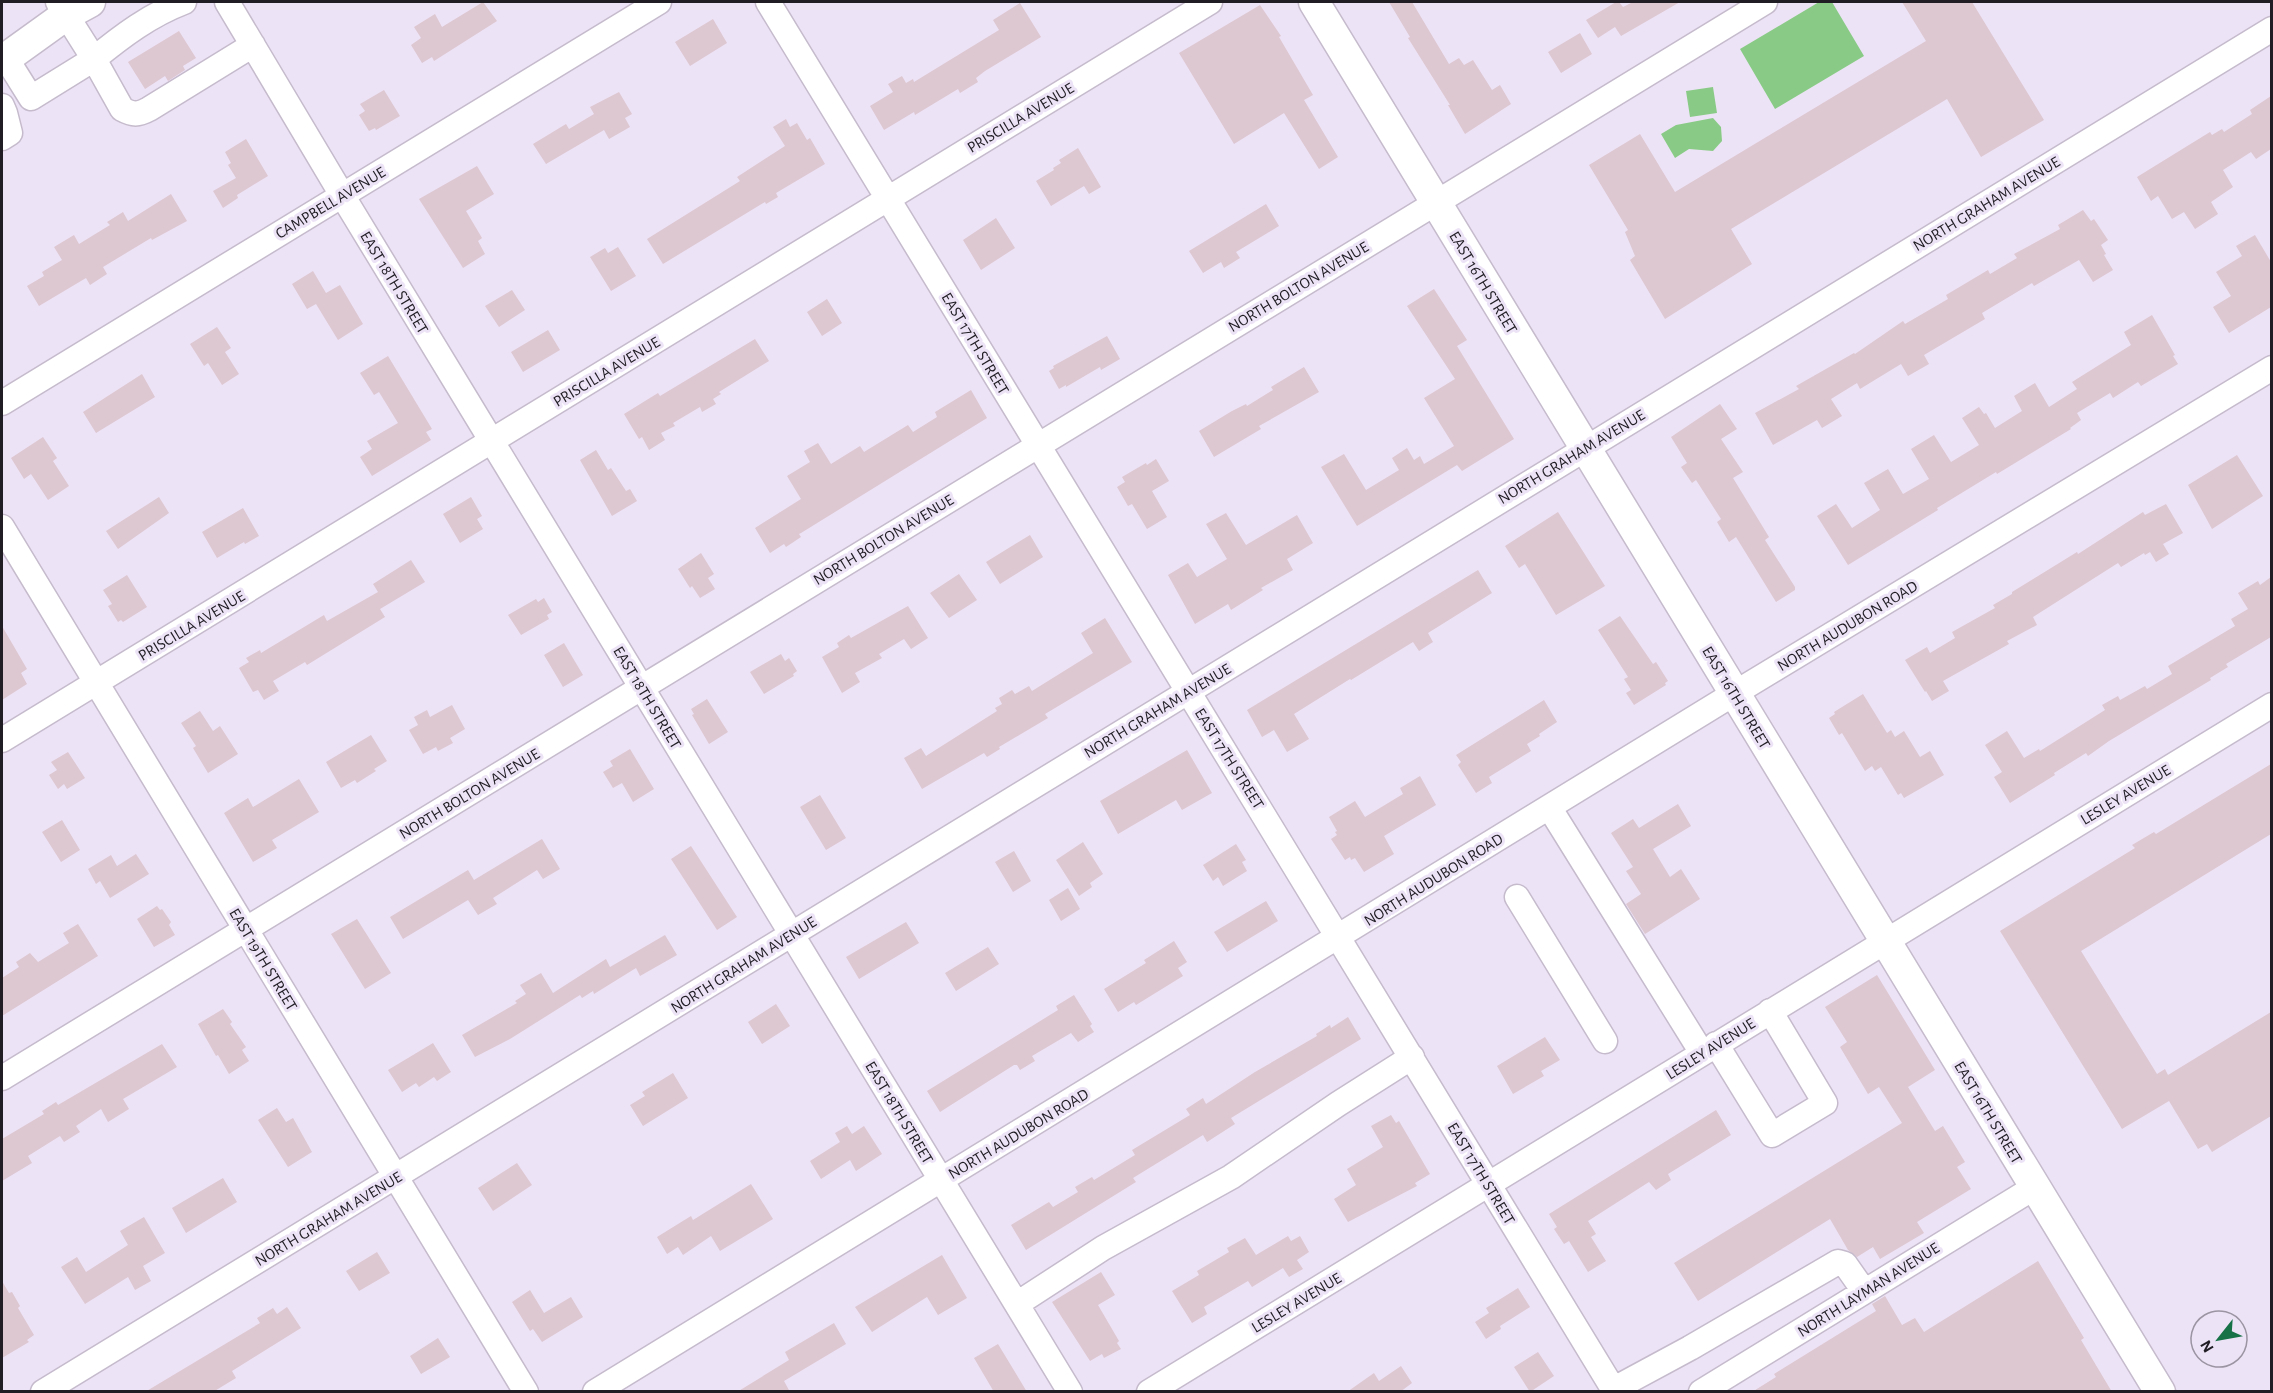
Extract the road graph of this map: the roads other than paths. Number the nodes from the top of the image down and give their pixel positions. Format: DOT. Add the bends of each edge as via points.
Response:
graph roads {
  1 [pos="184,2"];
  2 [pos="227,2"];
  3 [pos="659,2"];
  4 [pos="768,2"];
  5 [pos="1210,2"];
  6 [pos="1314,2"];
  7 [pos="1766,2"];
  8 [pos="71,6"];
  9 [pos="2271,29"];
  10 [pos="252,45"];
  11 [pos="94,59"];
  12 [pos="4,60"];
  13 [pos="2,106"];
  14 [pos="2,138"];
  15 [pos="342,195"];
  16 [pos="888,198"];
  17 [pos="1436,202"];
  18 [pos="2271,368"];
  19 [pos="2,403"];
  20 [pos="491,441"];
  21 [pos="1038,445"];
  22 [pos="1585,447"];
  23 [pos="2,527"];
  24 [pos="96,683"];
  25 [pos="642,687"];
  26 [pos="1187,692"];
  27 [pos="1735,693"];
  28 [pos="2271,705"];
  29 [pos="2,740"];
  30 [pos="1550,807"];
  31 [pos="1516,897"];
  32 [pos="246,930"];
  33 [pos="792,933"];
  34 [pos="1339,936"];
  35 [pos="1884,940"];
  36 [pos="1770,1011"];
  37 [pos="1605,1041"];
  38 [pos="1709,1049"];
  39 [pos="1412,1057"];
  40 [pos="2,1078"];
  41 [pos="396,1177"];
  42 [pos="941,1180"];
  43 [pos="1489,1184"];
  44 [pos="2035,1186"];
  45 [pos="1864,1292"];
  46 [pos="1017,1304"];
  47 [pos="1615,1390"];
  48 [pos="43,1392"];
  49 [pos="526,1392"];
  50 [pos="595,1392"];
  51 [pos="1070,1392"];
  52 [pos="1149,1392"];
  53 [pos="1701,1392"];
  54 [pos="2160,1392"];
  1 -- 11 [label="street" via="125,34"];
  2 -- 10 [label="street, EAST 18TH STREET"];
  3 -- 15 [label="street, CAMPBELL AVENUE"];
  4 -- 16 [label="street, EAST 17TH STREET"];
  5 -- 16 [label="street, PRISCILLA AVENUE"];
  6 -- 17 [label="main road, EAST 16TH STREET"];
  7 -- 17 [label="street, NORTH BOLTON AVENUE"];
  8 -- 11 [label="street"];
  8 -- 12 [label="main road"];
  9 -- 22 [label="street, NORTH GRAHAM AVENUE"];
  10 -- 11 [label="street" via="139,114 122,109"];
  10 -- 15 [label="street, EAST 18TH STREET"];
  11 -- 12 [label="street" via="31,98"];
  13 -- 14 [label="street" via="10,133"];
  15 -- 19 [label="street, CAMPBELL AVENUE"];
  15 -- 20 [label="street, EAST 18TH STREET"];
  16 -- 20 [label="street, PRISCILLA AVENUE"];
  16 -- 21 [label="street, EAST 17TH STREET"];
  17 -- 21 [label="street, NORTH BOLTON AVENUE"];
  17 -- 22 [label="main road, EAST 16TH STREET"];
  18 -- 27 [label="street, NORTH AUDUBON ROAD"];
  20 -- 24 [label="street, PRISCILLA AVENUE"];
  20 -- 25 [label="street, EAST 18TH STREET"];
  21 -- 25 [label="street, NORTH BOLTON AVENUE"];
  21 -- 26 [label="street, EAST 17TH STREET"];
  22 -- 26 [label="street, NORTH GRAHAM AVENUE"];
  22 -- 27 [label="main road, EAST 16TH STREET"];
  23 -- 24 [label="street, EAST 19TH STREET"];
  24 -- 29 [label="street, PRISCILLA AVENUE"];
  24 -- 32 [label="street, EAST 19TH STREET"];
  25 -- 32 [label="street, NORTH BOLTON AVENUE"];
  25 -- 33 [label="street, EAST 18TH STREET"];
  26 -- 33 [label="street, NORTH GRAHAM AVENUE"];
  26 -- 34 [label="street, EAST 17TH STREET"];
  27 -- 30 [label="street, NORTH AUDUBON ROAD"];
  27 -- 35 [label="main road, EAST 16TH STREET"];
  28 -- 35 [label="street, LESLEY AVENUE"];
  30 -- 34 [label="street, NORTH AUDUBON ROAD"];
  30 -- 38 [label="street"];
  31 -- 37 [label="street"];
  32 -- 40 [label="street, NORTH BOLTON AVENUE"];
  32 -- 41 [label="street, EAST 19TH STREET"];
  33 -- 41 [label="street, NORTH GRAHAM AVENUE"];
  33 -- 42 [label="street, EAST 18TH STREET"];
  34 -- 39 [label="street, EAST 17TH STREET"];
  34 -- 42 [label="street, NORTH AUDUBON ROAD"];
  35 -- 36 [label="street, LESLEY AVENUE"];
  35 -- 44 [label="main road, EAST 16TH STREET"];
  36 -- 38 [label="street, LESLEY AVENUE"];
  36 -- 38 [label="street" via="1825,1103 1772,1136"];
  38 -- 43 [label="street, LESLEY AVENUE"];
  39 -- 43 [label="street, EAST 17TH STREET"];
  39 -- 46 [label="street" via="1231,1177 1103,1248"];
  41 -- 48 [label="street, NORTH GRAHAM AVENUE"];
  41 -- 49 [label="street, EAST 19TH STREET"];
  42 -- 46 [label="street, EAST 18TH STREET"];
  42 -- 50 [label="street, NORTH AUDUBON ROAD"];
  43 -- 47 [label="street, EAST 17TH STREET"];
  43 -- 52 [label="street, LESLEY AVENUE"];
  44 -- 45 [label="street, NORTH LAYMAN AVENUE"];
  44 -- 54 [label="main road, EAST 16TH STREET"];
  45 -- 47 [label="street" via="1845,1264 1838,1262"];
  45 -- 53 [label="street, NORTH LAYMAN AVENUE"];
  46 -- 51 [label="street, EAST 18TH STREET"];
}
